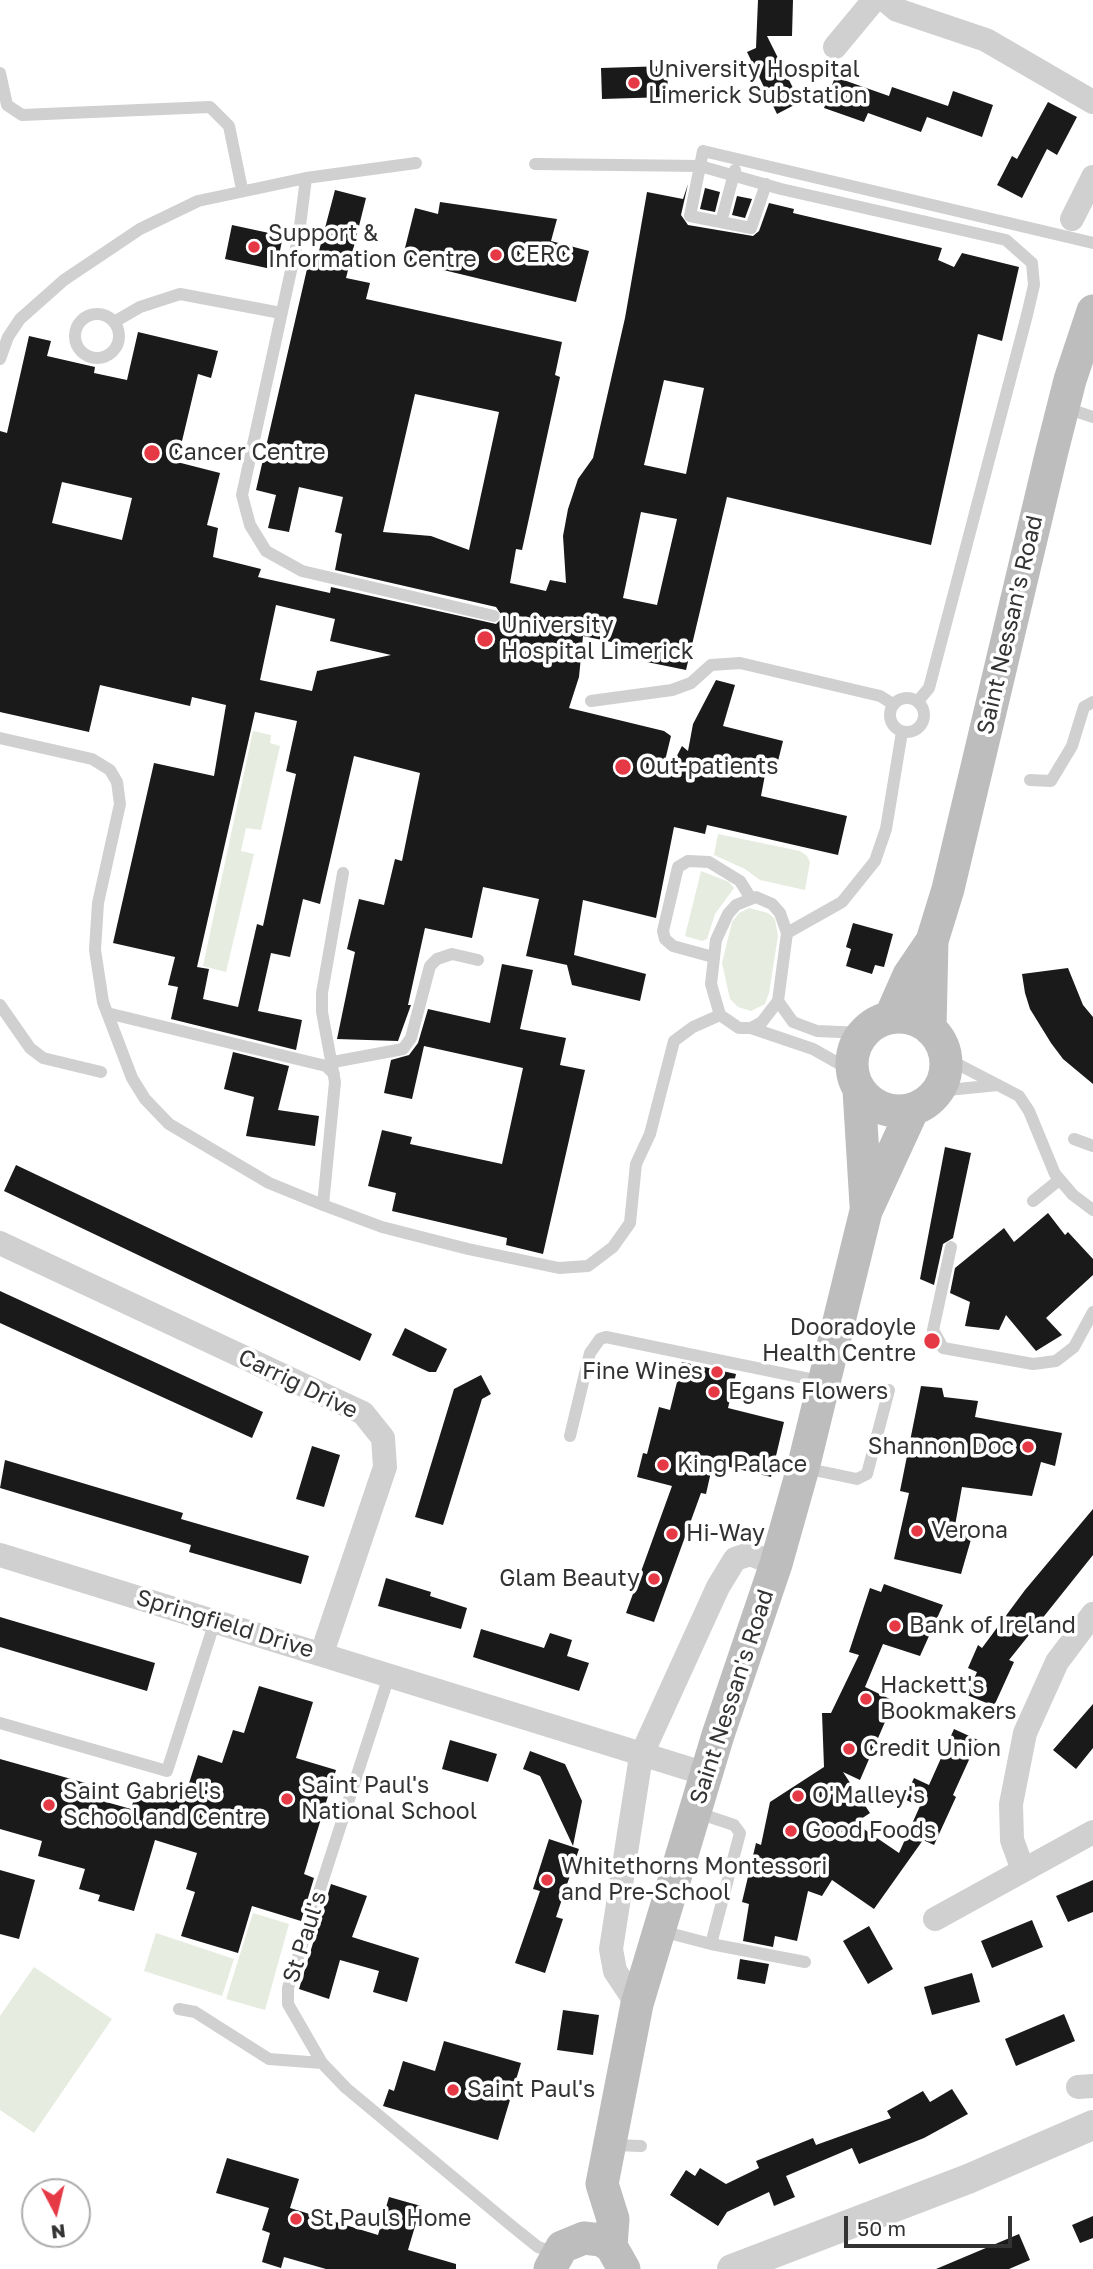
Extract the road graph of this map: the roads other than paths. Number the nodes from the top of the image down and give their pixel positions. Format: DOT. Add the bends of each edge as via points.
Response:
graph roads {
  1 [pos="874,0"];
  2 [pos="885,0"];
  3 [pos="835,47"];
  4 [pos="0,73"];
  5 [pos="1093,102"];
  6 [pos="738,159"];
  7 [pos="416,163"];
  8 [pos="534,164"];
  9 [pos="700,166"];
  10 [pos="734,175"];
  11 [pos="1093,177"];
  12 [pos="306,178"];
  13 [pos="766,184"];
  14 [pos="242,189"];
  15 [pos="1072,219"];
  16 [pos="721,222"];
  17 [pos="1093,243"];
  18 [pos="1093,311"];
  19 [pos="281,313"];
  20 [pos="114,321"];
  21 [pos="0,359"];
  22 [pos="1078,412"];
  23 [pos="494,615"];
  24 [pos="591,701"];
  25 [pos="918,701"];
  26 [pos="1093,702"];
  27 [pos="893,704"];
  28 [pos="902,732"];
  29 [pos="0,738"];
  30 [pos="1030,780"];
  31 [pos="343,873"];
  32 [pos="750,897"];
  33 [pos="787,933"];
  34 [pos="932,941"];
  35 [pos="713,957"];
  36 [pos="478,960"];
  37 [pos="778,1001"];
  38 [pos="0,1005"];
  39 [pos="107,1013"];
  40 [pos="720,1015"];
  41 [pos="877,1026"];
  42 [pos="751,1028"];
  43 [pos="930,1029"];
  44 [pos="946,1058"];
  45 [pos="333,1068"];
  46 [pos="101,1072"];
  47 [pos="855,1081"];
  48 [pos="998,1085"];
  49 [pos="925,1100"];
  50 [pos="1074,1139"];
  51 [pos="1093,1146"];
  52 [pos="1059,1180"];
  53 [pos="1033,1201"];
  54 [pos="323,1205"];
  55 [pos="1093,1210"];
  56 [pos="866,1211"];
  57 [pos="0,1243"];
  58 [pos="951,1247"];
  59 [pos="1093,1312"];
  60 [pos="824,1382"];
  61 [pos="889,1390"];
  62 [pos="570,1436"];
  63 [pos="803,1468"];
  64 [pos="0,1555"];
  65 [pos="776,1564"];
  66 [pos="1093,1614"];
  67 [pos="215,1621"];
  68 [pos="322,1653"];
  69 [pos="389,1676"];
  70 [pos="0,1724"];
  71 [pos="641,1756"];
  72 [pos="706,1774"];
  73 [pos="695,1812"];
  74 [pos="1093,1832"];
  75 [pos="1023,1870"];
  76 [pos="935,1919"];
  77 [pos="657,1930"];
  78 [pos="711,1944"];
  79 [pos="805,1962"];
  80 [pos="637,2004"];
  81 [pos="179,2009"];
  82 [pos="322,2063"];
  83 [pos="1093,2125"];
  84 [pos="601,2184"];
  85 [pos="560,2254"];
  86 [pos="618,2258"];
  87 [pos="732,2269"];
  1 -- 3 [label="street"];
  2 -- 5 [label="street" via="897,10 986,40"];
  4 -- 14 [label="lane" via="7,105 22,115 210,107 229,126"];
  6 -- 9 [label="lane" via="703,151"];
  6 -- 10 [label="lane"];
  6 -- 17 [label="lane"];
  7 -- 12 [label="lane"];
  8 -- 9 [label="lane"];
  9 -- 10 [label="lane"];
  9 -- 16 [label="lane" via="690,216"];
  10 -- 13 [label="lane"];
  10 -- 16 [label="lane"];
  11 -- 15 [label="street"];
  12 -- 14 [label="lane"];
  12 -- 19 [label="lane" via="304,211"];
  13 -- 16 [label="lane" via="751,228"];
  13 -- 25 [label="lane" via="1006,240 1032,263 1034,285 929,688"];
  14 -- 21 [label="lane" via="198,201 140,229 64,280 20,319"];
  18 -- 22 [label="main road, Saint Nessan's Road"];
  19 -- 20 [label="lane" via="180,294"];
  19 -- 23 [label="lane" via="242,495 257,539 266,551 302,571"];
  22 -- 34 [label="main road, Saint Nessan's Road" via="962,818"];
  24 -- 27 [label="lane" via="673,690 711,665 740,663 880,696"];
  25 -- 27 [label="lane" via="908,698"];
  25 -- 28 [label="lane" via="923,723 914,732"];
  26 -- 30 [label="lane" via="1084,706 1072,747 1051,781"];
  27 -- 28 [label="lane" via="890,721"];
  28 -- 33 [label="lane" via="884,840 869,870 842,902"];
  29 -- 39 [label="lane" via="92,759 110,770 117,782 120,804 98,903 94,950"];
  31 -- 45 [label="lane" via="322,993"];
  32 -- 33 [label="lane" via="772,904"];
  32 -- 35 [label="lane" via="728,914"];
  32 -- 35 [label="lane" via="740,881 709,862 688,861 678,867 665,939 673,946"];
  33 -- 37 [label="lane"];
  34 -- 41 [label="main road, Saint Nessan's Road"];
  34 -- 43 [label="main road, Saint Nessan's Road"];
  35 -- 40 [label="lane" via="710,984"];
  36 -- 45 [label="lane" via="452,954 430,966 411,1038 403,1049"];
  37 -- 41 [label="lane" via="793,1022 817,1031"];
  37 -- 42 [label="lane" via="762,1022"];
  38 -- 46 [label="lane" via="30,1048 43,1058"];
  39 -- 45 [label="lane"];
  39 -- 54 [label="lane" via="132,1078 169,1124 269,1183"];
  40 -- 42 [label="lane" via="739,1028"];
  40 -- 54 [label="lane" via="674,1041 650,1134 636,1164 634,1198 624,1235 588,1266 533,1263 394,1230"];
  41 -- 43 [label="main road" via="911,1019"];
  41 -- 47 [label="main road" via="854,1048"];
  42 -- 47 [label="lane" via="813,1049"];
  43 -- 44 [label="main road"];
  44 -- 48 [label="lane"];
  44 -- 49 [label="main road" via="945,1075"];
  45 -- 54 [label="lane"];
  47 -- 49 [label="main road" via="871,1103 885,1110"];
  47 -- 56 [label="main road, Saint Nessan's Road"];
  48 -- 49 [label="lane"];
  48 -- 52 [label="lane" via="1026,1104"];
  49 -- 56 [label="main road, Saint Nessan's Road"];
  50 -- 51 [label="lane"];
  52 -- 53 [label="lane"];
  52 -- 55 [label="lane"];
  56 -- 60 [label="main road, Saint Nessan's Road"];
  57 -- 68 [label="street, Carrig Drive" via="363,1413 383,1438 386,1467"];
  58 -- 59 [label="lane" via="933,1330 943,1348 1033,1364 1056,1361 1074,1347"];
  60 -- 62 [label="lane" via="606,1337 590,1353"];
  60 -- 63 [label="main road, Saint Nessan's Road"];
  61 -- 63 [label="lane" via="867,1474 857,1479"];
  63 -- 65 [label="main road, Saint Nessan's Road"];
  64 -- 67 [label="street, Springfield Drive"];
  65 -- 71 [label="street" via="750,1554 735,1559"];
  65 -- 72 [label="main road, Saint Nessan's Road"];
  66 -- 75 [label="street" via="1056,1662 1025,1733 1011,1804 1012,1840"];
  67 -- 68 [label="street, Springfield Drive"];
  67 -- 70 [label="lane" via="167,1771"];
  68 -- 69 [label="street, Springfield Drive"];
  69 -- 71 [label="street, Springfield Drive"];
  69 -- 82 [label="lane, St Paul's" via="288,1988 292,2014"];
  71 -- 72 [label="street, Springfield Drive"];
  71 -- 80 [label="street" via="611,1949 615,1971"];
  72 -- 73 [label="main road, Saint Nessan's Road"];
  73 -- 77 [label="main road, Saint Nessan's Road"];
  73 -- 78 [label="lane" via="734,1825 740,1833"];
  74 -- 75 [label="street"];
  75 -- 76 [label="street"];
  77 -- 78 [label="lane"];
  77 -- 80 [label="main road, Saint Nessan's Road"];
  78 -- 79 [label="lane"];
  80 -- 84 [label="main road, Saint Nessan's Road" via="625,2146"];
  81 -- 82 [label="lane" via="195,2012 269,2059"];
  82 -- 85 [label="lane, St Paul's" via="513,2227 538,2246"];
  83 -- 87 [label="street" via="968,2179"];
  84 -- 85 [label="main road, Saint Nessan's Road"];
  84 -- 86 [label="main road" via="613,2219"];
  85 -- 86 [label="main road" via="593,2238"];
}
